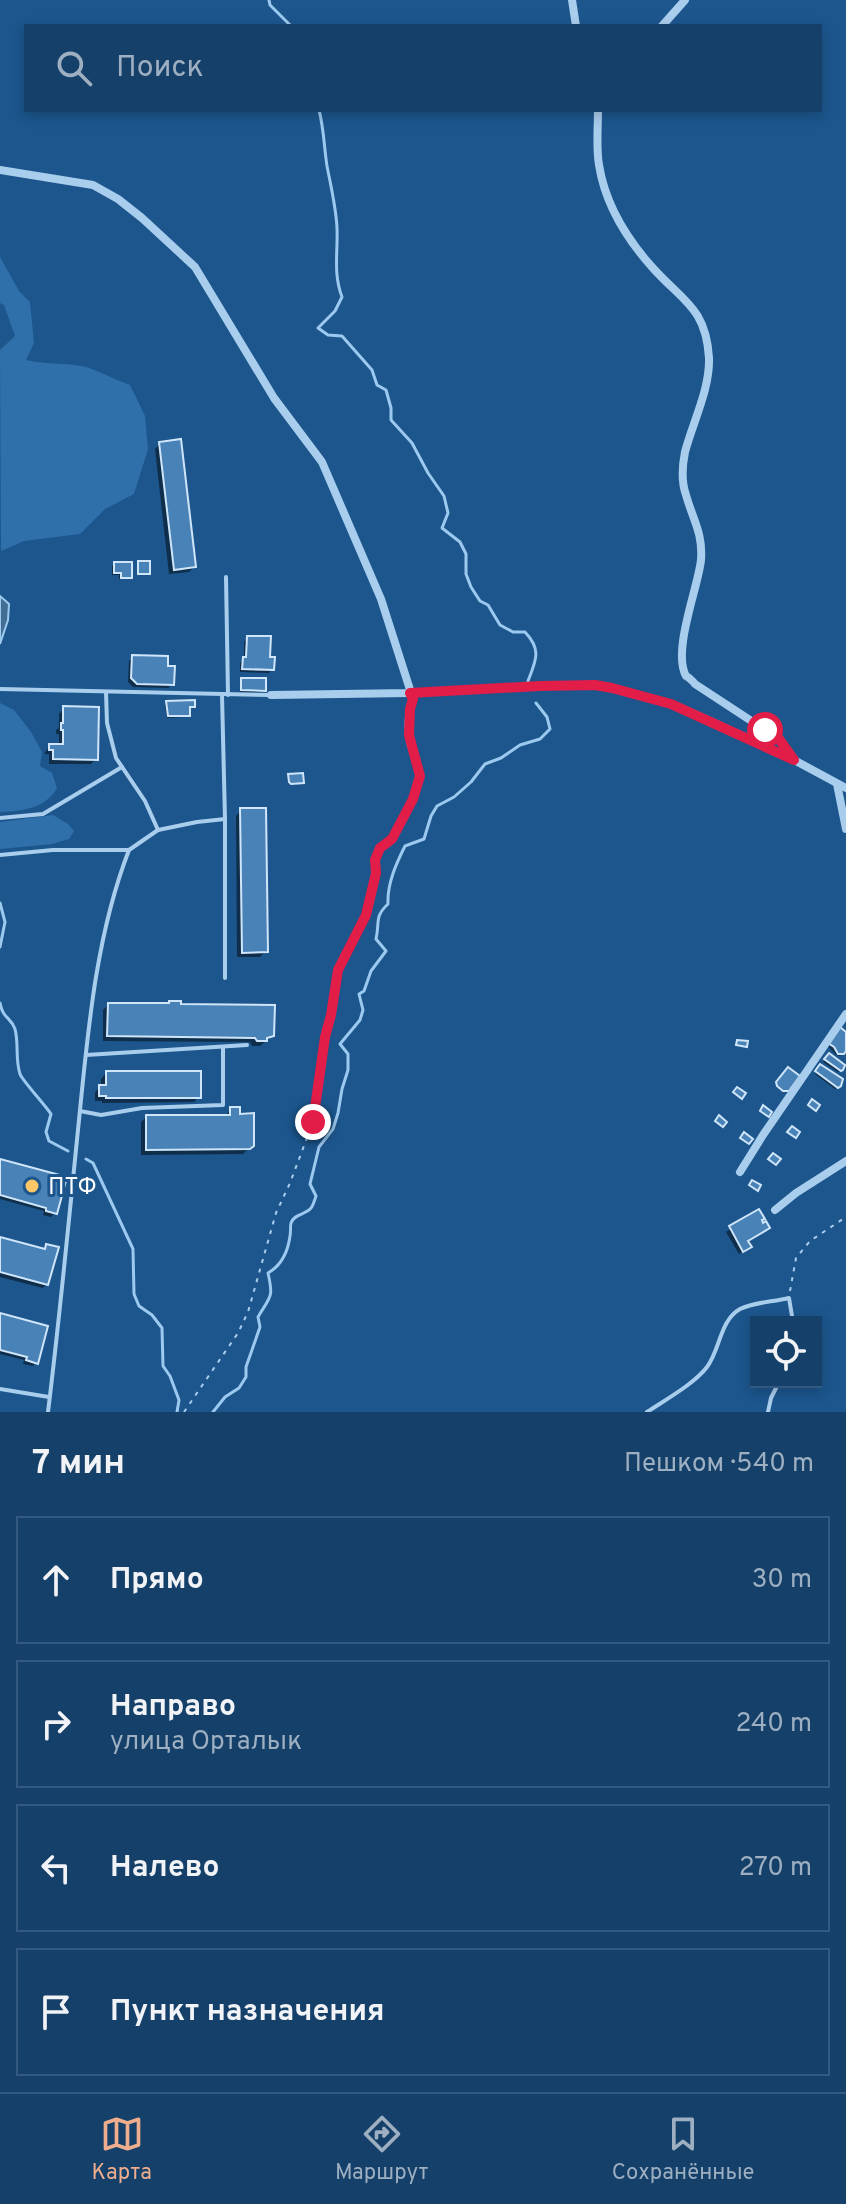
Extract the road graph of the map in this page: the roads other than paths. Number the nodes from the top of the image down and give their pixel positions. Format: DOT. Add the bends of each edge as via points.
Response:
graph roads {
  1 [pos="572,0"];
  2 [pos="685,0"];
  3 [pos="576,24"];
  4 [pos="664,24"];
  5 [pos="598,112"];
  6 [pos="0,170"];
  7 [pos="226,577"];
  8 [pos="0,689"];
  9 [pos="106,692"];
  10 [pos="410,693"];
  11 [pos="225,695"];
  12 [pos="271,695"];
  13 [pos="411,746"];
  14 [pos="794,760"];
  15 [pos="122,767"];
  16 [pos="842,786"];
  17 [pos="0,818"];
  18 [pos="225,819"];
  19 [pos="846,829"];
  20 [pos="158,830"];
  21 [pos="129,850"];
  22 [pos="0,855"];
  23 [pos="225,978"];
  24 [pos="846,1014"];
  25 [pos="247,1045"];
  26 [pos="223,1047"];
  27 [pos="86,1055"];
  28 [pos="80,1111"];
  29 [pos="846,1161"];
  30 [pos="740,1172"];
  31 [pos="775,1210"];
  32 [pos="792,1316"];
  33 [pos="776,1388"];
  34 [pos="0,1389"];
  35 [pos="49,1397"];
  36 [pos="48,1412"];
  37 [pos="647,1412"];
  38 [pos="768,1412"];
  1 -- 3 [label="street"];
  2 -- 4 [label="street"];
  5 -- 14 [label="street" via="599,164 617,218 653,268 692,306 708,349 709,369 683,466 685,494 701,542 684,626 686,676 779,739"];
  6 -- 10 [label="street" via="93,185 142,218 195,267 274,398 322,462 381,599"];
  7 -- 11 [label="lane"];
  8 -- 9 [label="lane"];
  9 -- 11 [label="lane"];
  9 -- 15 [label="lane" via="110,741"];
  10 -- 12 [label="street"];
  10 -- 13 [label="street"];
  10 -- 14 [label="street" via="595,685 671,704"];
  11 -- 12 [label="lane"];
  11 -- 18 [label="lane"];
  14 -- 16 [label="street"];
  15 -- 17 [label="lane" via="43,814"];
  15 -- 20 [label="lane"];
  16 -- 19 [label="street"];
  18 -- 20 [label="lane"];
  18 -- 23 [label="lane"];
  20 -- 21 [label="lane"];
  21 -- 22 [label="lane"];
  21 -- 27 [label="lane" via="108,917"];
  24 -- 30 [label="street"];
  25 -- 26 [label="lane"];
  26 -- 27 [label="lane"];
  26 -- 28 [label="lane" via="223,1105 101,1115"];
  27 -- 28 [label="lane"];
  28 -- 35 [label="lane"];
  29 -- 31 [label="street"];
  32 -- 37 [label="lane" via="789,1298 738,1310 706,1368"];
  33 -- 38 [label="lane"];
  34 -- 35 [label="lane"];
  35 -- 36 [label="lane"];
}
